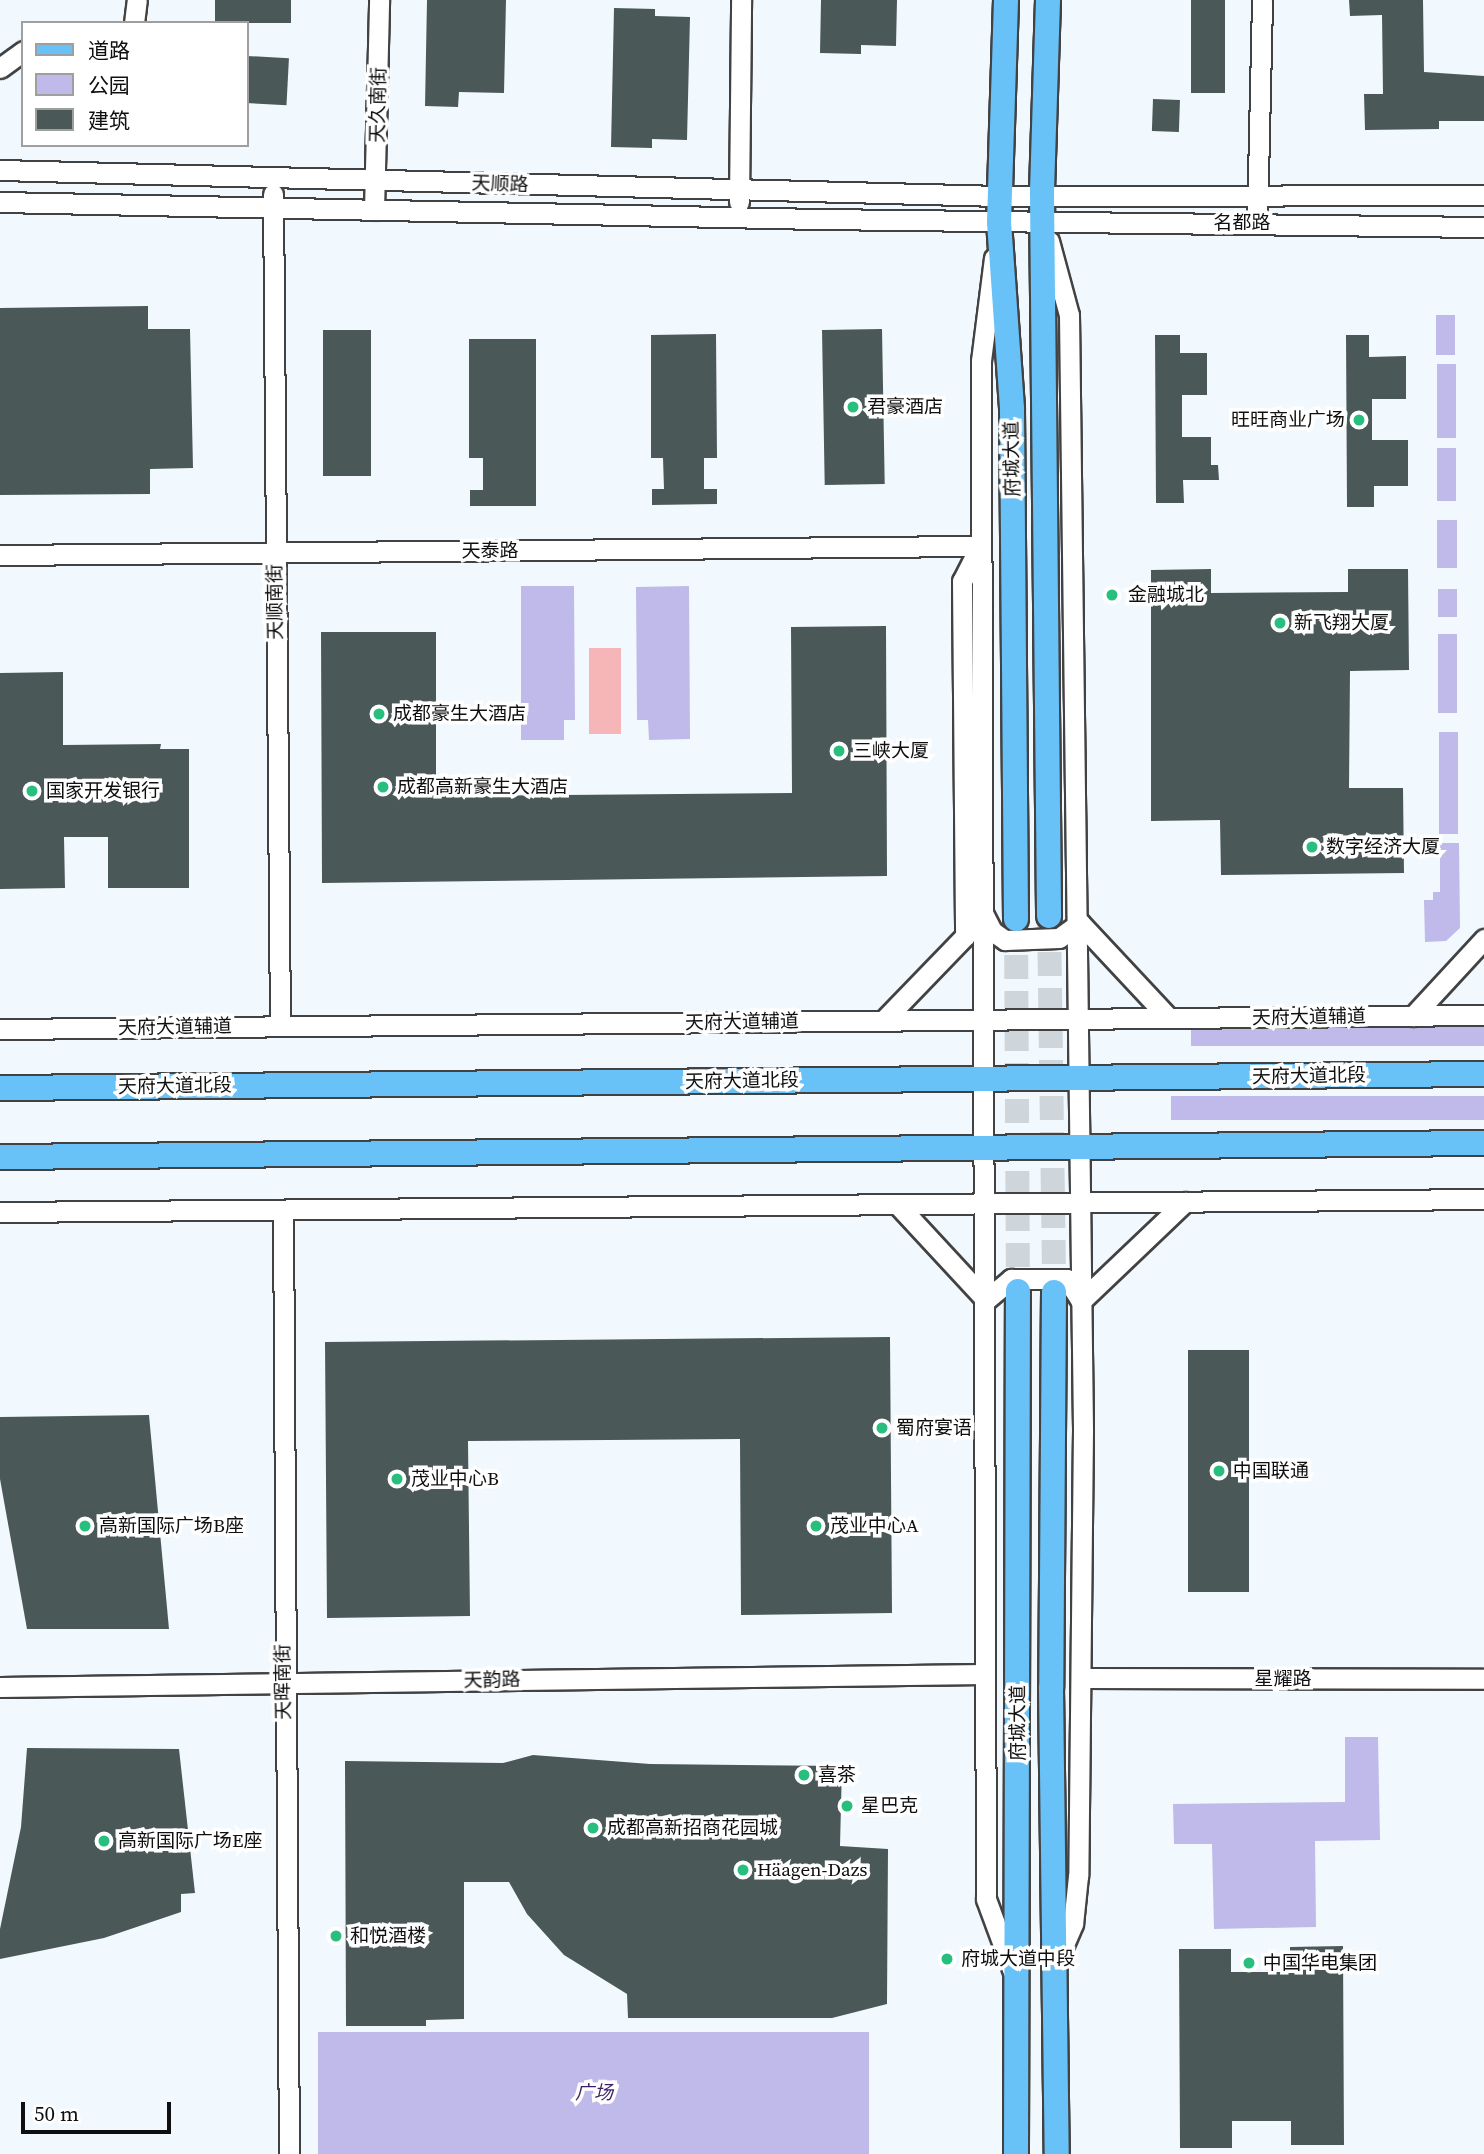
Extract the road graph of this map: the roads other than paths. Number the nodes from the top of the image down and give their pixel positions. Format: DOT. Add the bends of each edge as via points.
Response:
graph roads {
  1 [pos="136,0"];
  2 [pos="379,0"];
  3 [pos="741,0"];
  4 [pos="1006,0"];
  5 [pos="1048,0"];
  6 [pos="1262,0"];
  7 [pos="134,21"];
  8 [pos="21,52"];
  9 [pos="0,68"];
  10 [pos="0,170"];
  11 [pos="273,178"];
  12 [pos="377,181"];
  13 [pos="739,191"];
  14 [pos="1042,195"];
  15 [pos="1257,195"];
  16 [pos="1484,195"];
  17 [pos="1000,196"];
  18 [pos="0,202"];
  19 [pos="273,205"];
  20 [pos="374,210"];
  21 [pos="739,217"];
  22 [pos="999,222"];
  23 [pos="1257,222"];
  24 [pos="1044,223"];
  25 [pos="1484,227"];
  26 [pos="980,545"];
  27 [pos="275,549"];
  28 [pos="0,555"];
  29 [pos="983,914"];
  30 [pos="1049,916"];
  31 [pos="1016,919"];
  32 [pos="1080,923"];
  33 [pos="1484,939"];
  34 [pos="1484,1015"];
  35 [pos="1413,1016"];
  36 [pos="1169,1018"];
  37 [pos="1080,1019"];
  38 [pos="985,1020"];
  39 [pos="883,1021"];
  40 [pos="281,1026"];
  41 [pos="0,1029"];
  42 [pos="1484,1074"];
  43 [pos="1080,1078"];
  44 [pos="986,1079"];
  45 [pos="0,1088"];
  46 [pos="1484,1143"];
  47 [pos="1080,1147"];
  48 [pos="986,1148"];
  49 [pos="0,1157"];
  50 [pos="1484,1199"];
  51 [pos="1185,1202"];
  52 [pos="986,1203"];
  53 [pos="1080,1203"];
  54 [pos="897,1204"];
  55 [pos="0,1205"];
  56 [pos="283,1210"];
  57 [pos="0,1212"];
  58 [pos="24,1212"];
  59 [pos="1018,1291"];
  60 [pos="1054,1292"];
  61 [pos="986,1300"];
  62 [pos="1081,1301"];
  63 [pos="985,1674"];
  64 [pos="1081,1678"];
  65 [pos="1484,1679"];
  66 [pos="283,1683"];
  67 [pos="0,1687"];
  68 [pos="1055,1965"];
  69 [pos="1017,1982"];
  70 [pos="289,2154"];
  71 [pos="1017,2154"];
  72 [pos="1057,2154"];
  1 -- 7 [label="street"];
  2 -- 12 [label="street, 天久南街"];
  3 -- 13 [label="street"];
  4 -- 17 [label="main road, 府城大道"];
  5 -- 14 [label="main road, 府城大道"];
  6 -- 15 [label="street"];
  8 -- 9 [label="street"];
  10 -- 11 [label="street, 天顺路"];
  11 -- 12 [label="street, 天顺路"];
  11 -- 19 [label="street, 天顺南街"];
  12 -- 13 [label="street, 天顺路"];
  12 -- 20 [label="street, 天久南街"];
  13 -- 17 [label="street, 天顺路"];
  13 -- 21 [label="street"];
  14 -- 15 [label="street, 天顺路"];
  14 -- 17 [label="street, 天顺路"];
  14 -- 24 [label="main road, 府城大道"];
  15 -- 16 [label="street, 天顺路"];
  15 -- 23 [label="street"];
  17 -- 22 [label="main road, 府城大道"];
  18 -- 19 [label="street, 天顺路"];
  19 -- 20 [label="street, 天顺路"];
  19 -- 27 [label="street, 天顺南街"];
  20 -- 21 [label="street, 天顺路"];
  21 -- 22 [label="street, 天顺路"];
  22 -- 24 [label="street, 名都路"];
  22 -- 26 [label="street" via="981,361"];
  22 -- 31 [label="main road, 府城大道" via="1012,410"];
  23 -- 24 [label="street, 名都路"];
  23 -- 25 [label="street, 名都路"];
  24 -- 30 [label="main road, 府城大道"];
  24 -- 32 [label="street" via="1069,315"];
  26 -- 27 [label="street, 天泰路"];
  26 -- 29 [label="street"];
  26 -- 39 [label="street" via="962,582 965,936"];
  27 -- 28 [label="street, 天泰路"];
  27 -- 40 [label="street, 天顺南街"];
  29 -- 32 [label="street" via="992,931 1004,940 1059,939"];
  29 -- 38 [label="street"];
  32 -- 36 [label="street"];
  32 -- 37 [label="street"];
  33 -- 35 [label="street"];
  34 -- 35 [label="street, 天府大道辅道"];
  35 -- 36 [label="street, 天府大道辅道"];
  36 -- 37 [label="street, 天府大道辅道"];
  37 -- 38 [label="street, 天府大道辅道"];
  37 -- 43 [label="street"];
  38 -- 39 [label="street, 天府大道辅道"];
  38 -- 44 [label="street"];
  39 -- 40 [label="street, 天府大道辅道"];
  40 -- 41 [label="street, 天府大道辅道"];
  42 -- 43 [label="main road, 天府大道北段"];
  43 -- 44 [label="main road, 天府大道北段"];
  43 -- 47 [label="street"];
  44 -- 45 [label="main road, 天府大道北段"];
  44 -- 48 [label="street"];
  46 -- 47 [label="main road"];
  47 -- 48 [label="main road"];
  47 -- 53 [label="street"];
  48 -- 49 [label="main road"];
  48 -- 52 [label="street"];
  50 -- 51 [label="street"];
  51 -- 53 [label="street"];
  51 -- 62 [label="street"];
  52 -- 53 [label="street"];
  52 -- 54 [label="street"];
  52 -- 61 [label="street"];
  53 -- 62 [label="street"];
  54 -- 56 [label="street"];
  54 -- 61 [label="street"];
  55 -- 58 [label="street"];
  56 -- 58 [label="street"];
  56 -- 66 [label="street, 天晖南街"];
  57 -- 58 [label="street"];
  59 -- 69 [label="main road, 府城大道"];
  60 -- 68 [label="main road, 府城大道" via="1051,1688"];
  61 -- 62 [label="street" via="1011,1279 1067,1279"];
  61 -- 63 [label="street"];
  62 -- 64 [label="street"];
  63 -- 66 [label="street, 天韵路"];
  63 -- 69 [label="street" via="986,1899"];
  64 -- 65 [label="street, 星耀路"];
  64 -- 68 [label="street" via="1078,1876 1073,1924"];
  66 -- 67 [label="street, 天韵路"];
  66 -- 70 [label="street, 天晖南街"];
  68 -- 72 [label="main road, 府城大道"];
  69 -- 71 [label="main road, 府城大道"];
}
